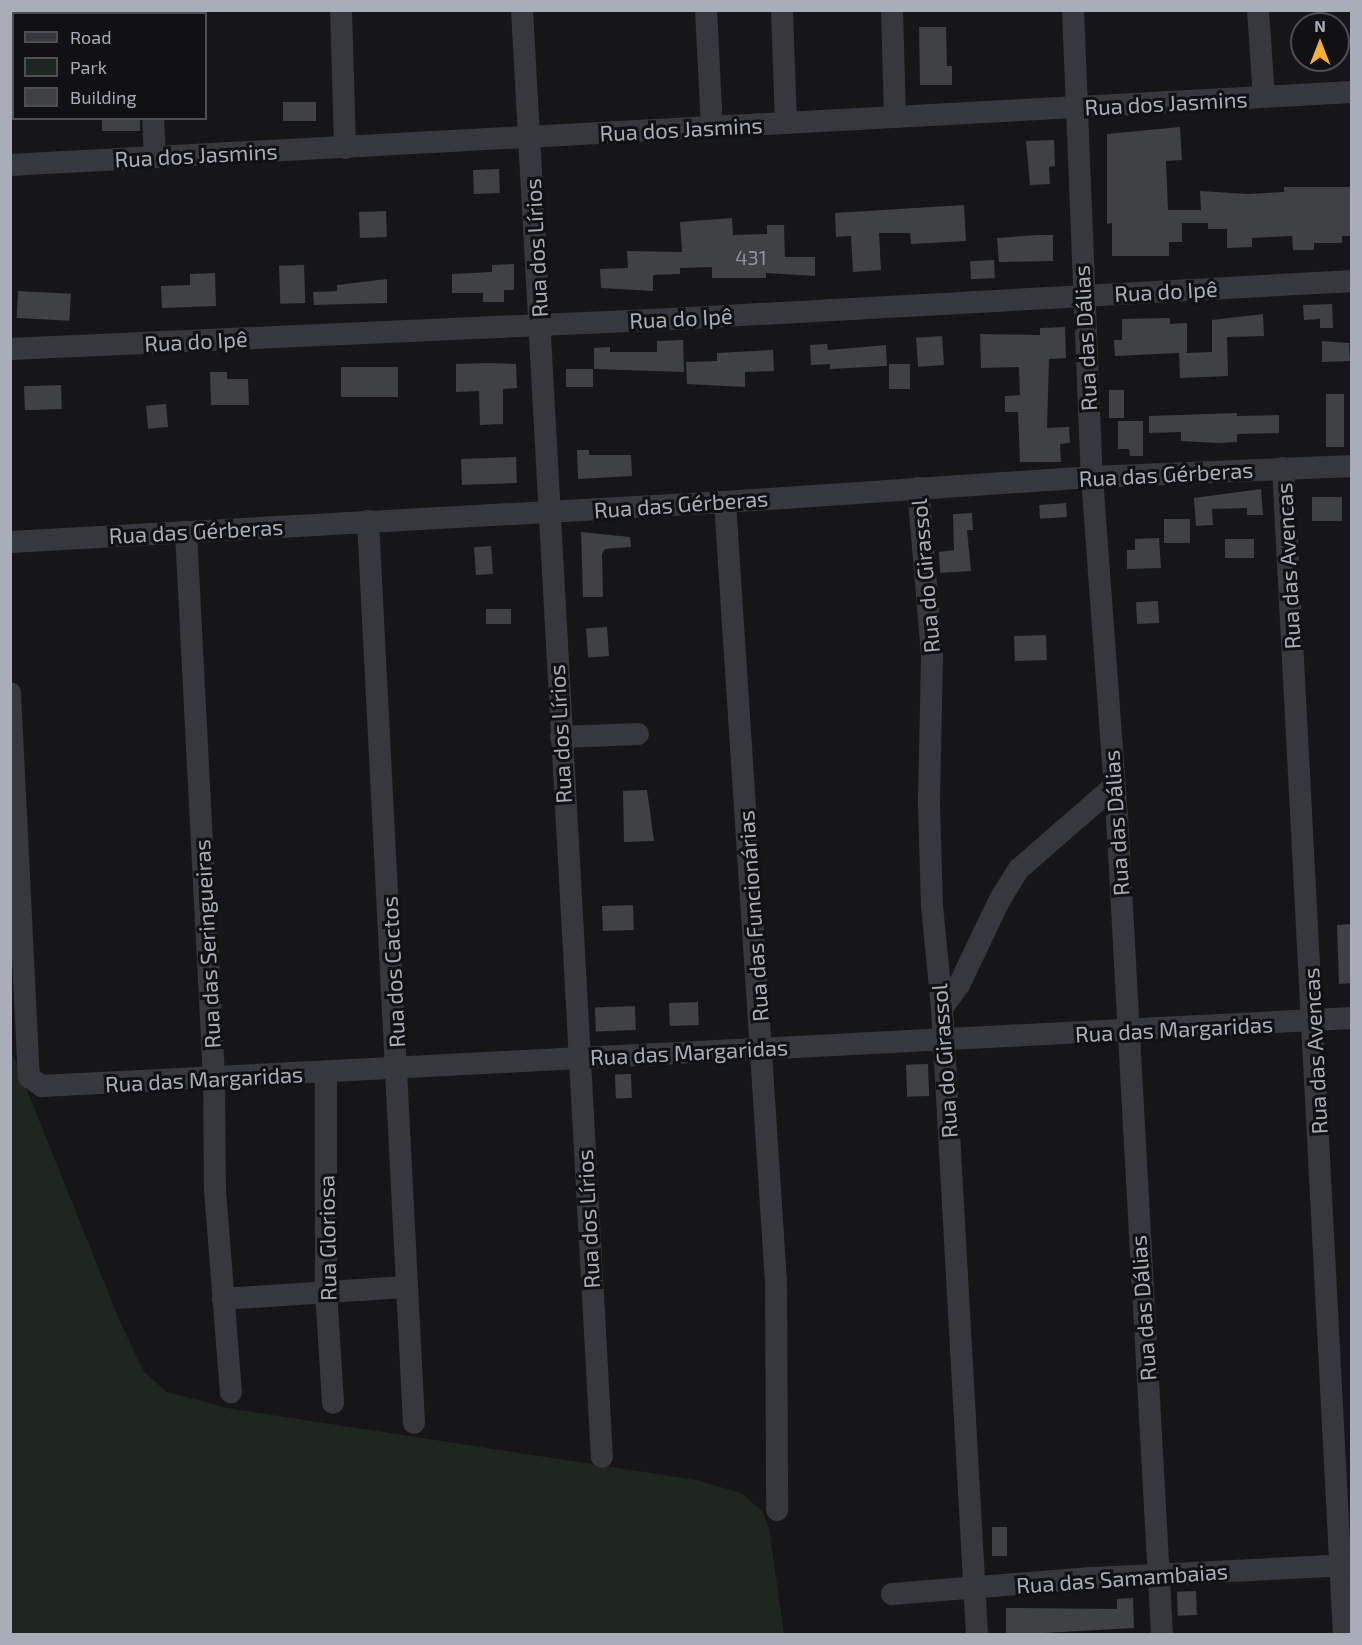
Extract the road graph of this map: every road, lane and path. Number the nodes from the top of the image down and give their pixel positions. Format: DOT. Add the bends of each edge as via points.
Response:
graph roads {
  1 [pos="341,10"];
  2 [pos="522,10"];
  3 [pos="706,10"];
  4 [pos="782,10"];
  5 [pos="892,10"];
  6 [pos="1073,10"];
  7 [pos="1258,10"];
  8 [pos="1352,92"];
  9 [pos="1264,97"];
  10 [pos="1077,108"];
  11 [pos="896,117"];
  12 [pos="153,120"];
  13 [pos="786,123"];
  14 [pos="712,127"];
  15 [pos="530,138"];
  16 [pos="345,148"];
  17 [pos="155,156"];
  18 [pos="10,165"];
  19 [pos="1352,281"];
  20 [pos="1082,296"];
  21 [pos="540,324"];
  22 [pos="10,349"];
  23 [pos="1352,466"];
  24 [pos="1283,468"];
  25 [pos="1092,477"];
  26 [pos="918,488"];
  27 [pos="725,502"];
  28 [pos="547,512"];
  29 [pos="368,521"];
  30 [pos="186,532"];
  31 [pos="10,542"];
  32 [pos="10,693"];
  33 [pos="638,734"];
  34 [pos="561,737"];
  35 [pos="1114,786"];
  36 [pos="942,1008"];
  37 [pos="1352,1018"];
  38 [pos="1314,1021"];
  39 [pos="1126,1032"];
  40 [pos="944,1039"];
  41 [pos="762,1047"];
  42 [pos="579,1058"];
  43 [pos="398,1069"];
  44 [pos="326,1074"];
  45 [pos="214,1078"];
  46 [pos="404,1287"];
  47 [pos="326,1291"];
  48 [pos="223,1299"];
  49 [pos="231,1392"];
  50 [pos="333,1403"];
  51 [pos="414,1424"];
  52 [pos="602,1457"];
  53 [pos="777,1510"];
  54 [pos="1345,1566"];
  55 [pos="1160,1575"];
  56 [pos="974,1588"];
  57 [pos="892,1594"];
  58 [pos="977,1635"];
  59 [pos="1162,1635"];
  60 [pos="1344,1635"];
  1 -- 16 [label="street"];
  2 -- 15 [label="street, Rua dos Lírios"];
  3 -- 14 [label="street"];
  4 -- 13 [label="street"];
  5 -- 11 [label="street"];
  6 -- 10 [label="street, Rua das Dálias"];
  7 -- 9 [label="street"];
  8 -- 9 [label="street, Rua dos Jasmins"];
  9 -- 10 [label="street, Rua dos Jasmins"];
  10 -- 11 [label="street, Rua dos Jasmins"];
  10 -- 20 [label="street, Rua das Dálias"];
  11 -- 13 [label="street, Rua dos Jasmins"];
  12 -- 17 [label="street"];
  13 -- 14 [label="street, Rua dos Jasmins"];
  14 -- 15 [label="street, Rua dos Jasmins"];
  15 -- 16 [label="street, Rua dos Jasmins"];
  15 -- 21 [label="street, Rua dos Lírios"];
  16 -- 17 [label="street, Rua dos Jasmins"];
  17 -- 18 [label="street, Rua dos Jasmins"];
  19 -- 20 [label="street, Rua do Ipê"];
  20 -- 21 [label="street, Rua do Ipê"];
  20 -- 25 [label="street, Rua das Dálias"];
  21 -- 22 [label="street, Rua do Ipê"];
  21 -- 28 [label="street, Rua dos Lírios"];
  23 -- 24 [label="street, Rua das Gérberas"];
  24 -- 25 [label="street, Rua das Gérberas"];
  24 -- 38 [label="street, Rua das Avencas"];
  25 -- 26 [label="street, Rua das Gérberas"];
  25 -- 35 [label="street, Rua das Dálias"];
  26 -- 27 [label="street, Rua das Gérberas"];
  26 -- 36 [label="street, Rua do Girassol" via="932,656 929,814 932,906"];
  27 -- 28 [label="street, Rua das Gérberas"];
  27 -- 41 [label="street, Rua das Funcionárias"];
  28 -- 29 [label="street, Rua das Gérberas"];
  28 -- 34 [label="street, Rua dos Lírios"];
  29 -- 30 [label="street, Rua das Gérberas"];
  29 -- 43 [label="street, Rua dos Cactos"];
  30 -- 31 [label="street, Rua das Gérberas"];
  30 -- 45 [label="street, Rua das Seringueiras"];
  32 -- 45 [label="street, Rua das Margaridas" via="29,1077 42,1086"];
  33 -- 34 [label="street"];
  34 -- 42 [label="street, Rua dos Lírios"];
  35 -- 36 [label="street" via="1019,869 1000,899 959,985"];
  35 -- 39 [label="street, Rua das Dálias"];
  36 -- 40 [label="street, Rua do Girassol"];
  37 -- 38 [label="street, Rua das Margaridas"];
  38 -- 39 [label="street, Rua das Margaridas"];
  38 -- 54 [label="street, Rua das Avencas"];
  39 -- 40 [label="street, Rua das Margaridas"];
  39 -- 55 [label="street, Rua das Dálias"];
  40 -- 41 [label="street, Rua das Margaridas"];
  40 -- 56 [label="street, Rua do Girassol"];
  41 -- 42 [label="street, Rua das Margaridas"];
  41 -- 53 [label="street, Rua das Funcionárias" via="776,1282"];
  42 -- 43 [label="street, Rua das Margaridas"];
  42 -- 52 [label="street, Rua dos Lírios"];
  43 -- 44 [label="street, Rua das Margaridas"];
  43 -- 46 [label="street, Rua dos Cactos"];
  44 -- 45 [label="street, Rua das Margaridas"];
  44 -- 47 [label="street, Rua Gloriosa"];
  45 -- 48 [label="street, Rua das Seringueiras" via="215,1190"];
  46 -- 47 [label="street"];
  46 -- 51 [label="street, Rua dos Cactos"];
  47 -- 48 [label="street"];
  47 -- 50 [label="street, Rua Gloriosa"];
  48 -- 49 [label="street, Rua das Seringueiras"];
  54 -- 55 [label="street, Rua das Samambaias"];
  54 -- 60 [label="street, Rua das Avencas"];
  55 -- 56 [label="street, Rua das Samambaias"];
  55 -- 59 [label="street, Rua das Dálias"];
  56 -- 57 [label="street, Rua das Samambaias"];
  56 -- 58 [label="street, Rua do Girassol"];
}
